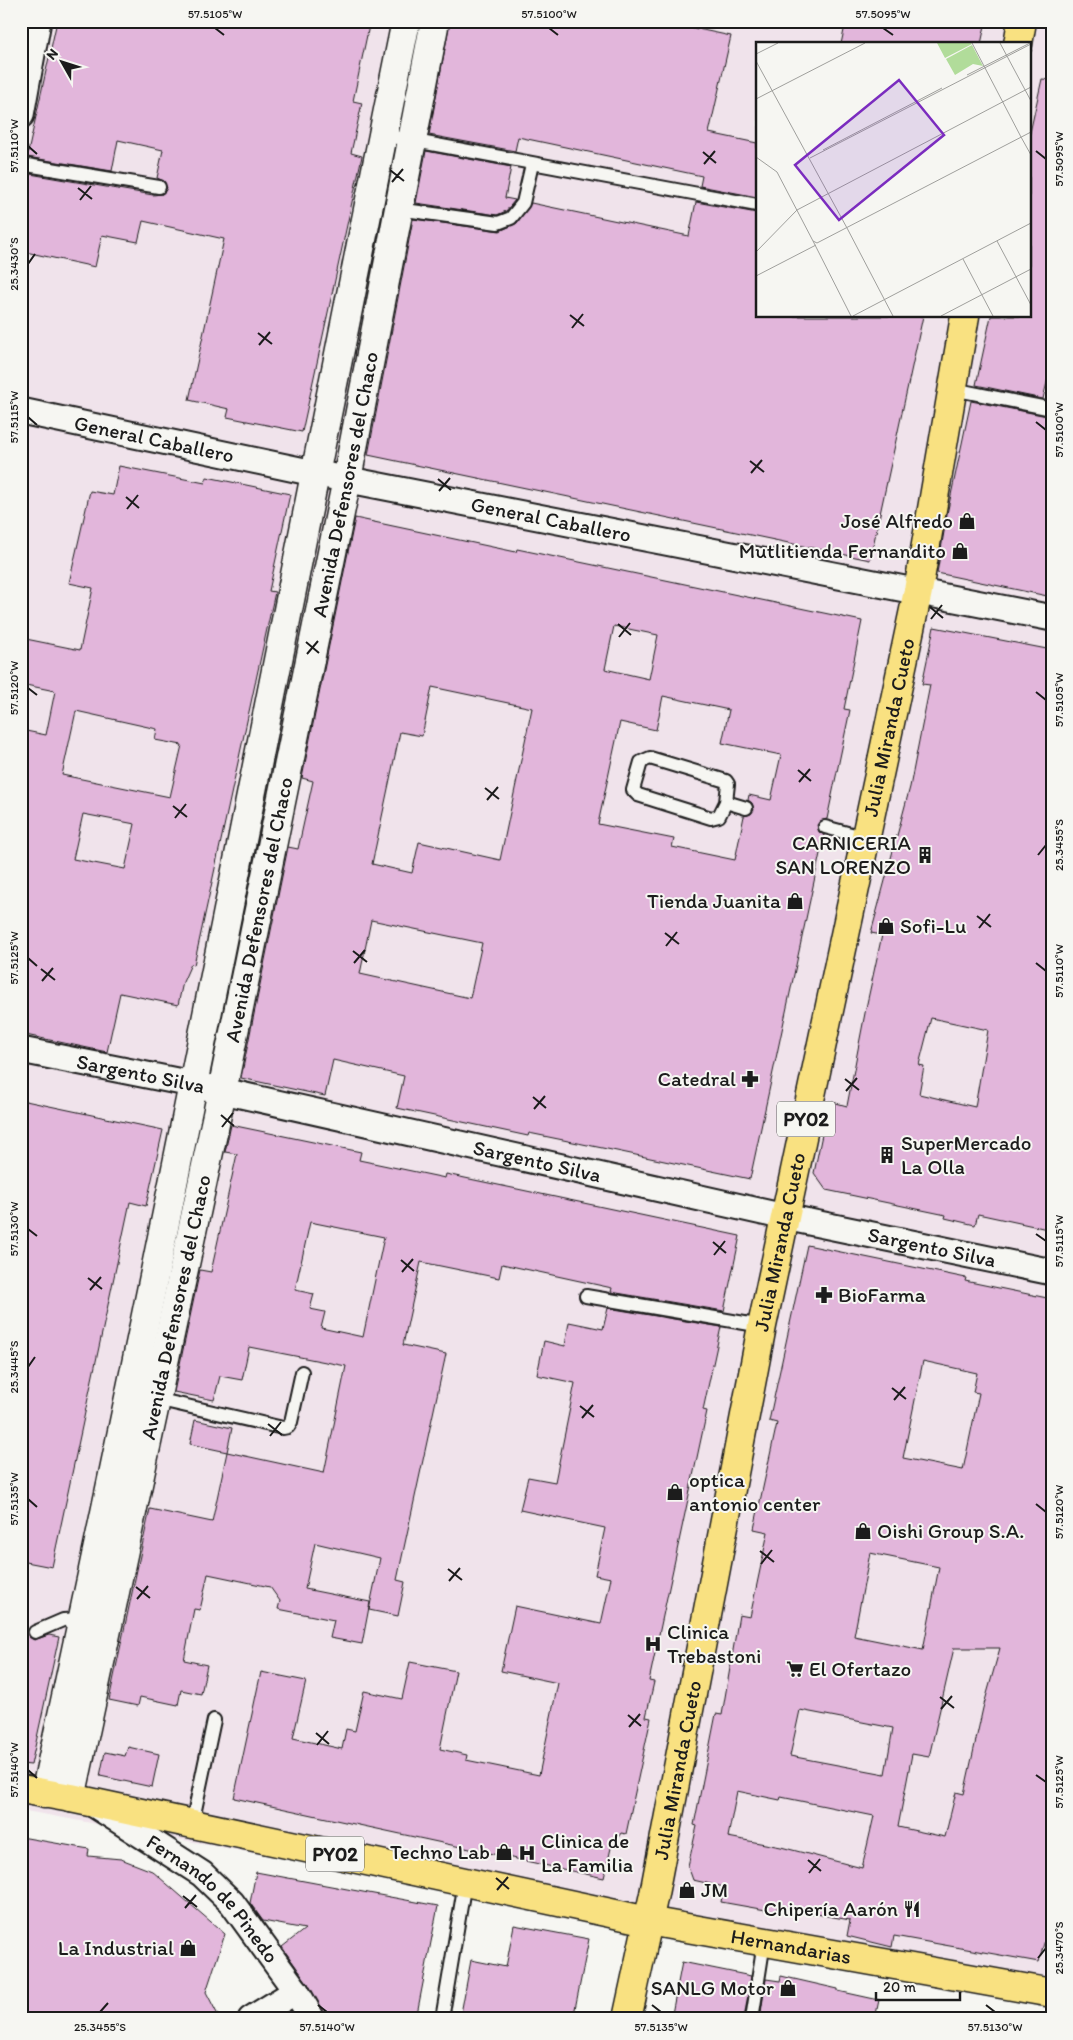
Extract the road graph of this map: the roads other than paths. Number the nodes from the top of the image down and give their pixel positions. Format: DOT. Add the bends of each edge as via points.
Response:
graph roads {
  1 [pos="38,21"];
  2 [pos="406,21"];
  3 [pos="435,21"];
  4 [pos="1022,21"];
  5 [pos="1018,42"];
  6 [pos="21,115"];
  7 [pos="383,135"];
  8 [pos="412,142"];
  9 [pos="21,164"];
  10 [pos="532,164"];
  11 [pos="159,187"];
  12 [pos="756,205"];
  13 [pos="398,209"];
  14 [pos="965,318"];
  15 [pos="953,389"];
  16 [pos="1052,409"];
  17 [pos="21,411"];
  18 [pos="314,473"];
  19 [pos="347,479"];
  20 [pos="918,591"];
  21 [pos="1052,618"];
  22 [pos="726,802"];
  23 [pos="746,808"];
  24 [pos="825,827"];
  25 [pos="866,838"];
  26 [pos="21,1050"];
  27 [pos="192,1084"];
  28 [pos="222,1091"];
  29 [pos="785,1217"];
  30 [pos="1052,1272"];
  31 [pos="586,1296"];
  32 [pos="762,1326"];
  33 [pos="302,1372"];
  34 [pos="156,1399"];
  35 [pos="83,1619"];
  36 [pos="35,1632"];
  37 [pos="214,1720"];
  38 [pos="57,1796"];
  39 [pos="192,1824"];
  40 [pos="465,1882"];
  41 [pos="648,1921"];
  42 [pos="764,1942"];
  43 [pos="296,1991"];
  44 [pos="1052,1992"];
  45 [pos="251,2019"];
  46 [pos="312,2019"];
  47 [pos="442,2019"];
  48 [pos="626,2019"];
  49 [pos="752,2019"];
  1 -- 6 [label="street"];
  2 -- 7 [label="street, Avenida Defensores del Chaco"];
  3 -- 8 [label="street, Avenida Defensores del Chaco"];
  4 -- 5 [label="highway"];
  7 -- 8 [label="lane"];
  7 -- 18 [label="street, Avenida Defensores del Chaco"];
  8 -- 10 [label="lane"];
  8 -- 13 [label="street, Avenida Defensores del Chaco"];
  9 -- 11 [label="lane"];
  10 -- 12 [label="lane"];
  10 -- 13 [label="lane" via="523,203 512,218 498,222"];
  13 -- 19 [label="street, Avenida Defensores del Chaco"];
  14 -- 15 [label="highway, Julia Miranda Cueto / PY02"];
  15 -- 16 [label="lane"];
  15 -- 20 [label="highway, Julia Miranda Cueto / PY02"];
  17 -- 18 [label="street, General Caballero"];
  18 -- 19 [label="street, General Caballero"];
  18 -- 27 [label="street, Avenida Defensores del Chaco"];
  19 -- 20 [label="street, General Caballero"];
  19 -- 28 [label="street, Avenida Defensores del Chaco"];
  20 -- 21 [label="street, General Caballero"];
  20 -- 25 [label="highway, Julia Miranda Cueto / PY02"];
  22 -- 22 [label="lane" via="719,816 711,818 642,797 633,790 641,762 650,758 723,778 728,784"];
  22 -- 23 [label="lane"];
  24 -- 25 [label="lane"];
  25 -- 29 [label="highway, Julia Miranda Cueto / PY02"];
  26 -- 27 [label="street, Sargento Silva"];
  27 -- 28 [label="street, Sargento Silva"];
  27 -- 35 [label="street, Avenida Defensores del Chaco"];
  28 -- 29 [label="street, Sargento Silva"];
  28 -- 34 [label="street, Avenida Defensores del Chaco"];
  29 -- 30 [label="street, Sargento Silva"];
  29 -- 32 [label="highway, Julia Miranda Cueto / PY02"];
  31 -- 32 [label="lane"];
  32 -- 41 [label="highway, Julia Miranda Cueto / PY02"];
  33 -- 34 [label="lane" via="291,1422 283,1428"];
  34 -- 38 [label="street, Avenida Defensores del Chaco"];
  35 -- 36 [label="lane" via="63,1620"];
  35 -- 38 [label="street, Avenida Defensores del Chaco"];
  37 -- 39 [label="lane"];
  38 -- 39 [label="highway, PY02"];
  38 -- 43 [label="street, Fernando de Pinedo" via="202,1874 232,1903"];
  39 -- 40 [label="highway, PY02"];
  40 -- 41 [label="highway, PY02"];
  40 -- 47 [label="lane"];
  41 -- 42 [label="highway, Hernandarias / PY02"];
  41 -- 48 [label="highway, Julia Miranda Cueto / PY02"];
  42 -- 44 [label="highway, Hernandarias / PY02"];
  42 -- 49 [label="lane"];
  43 -- 45 [label="street"];
  43 -- 46 [label="street, Fernando de Pinedo"];
}
